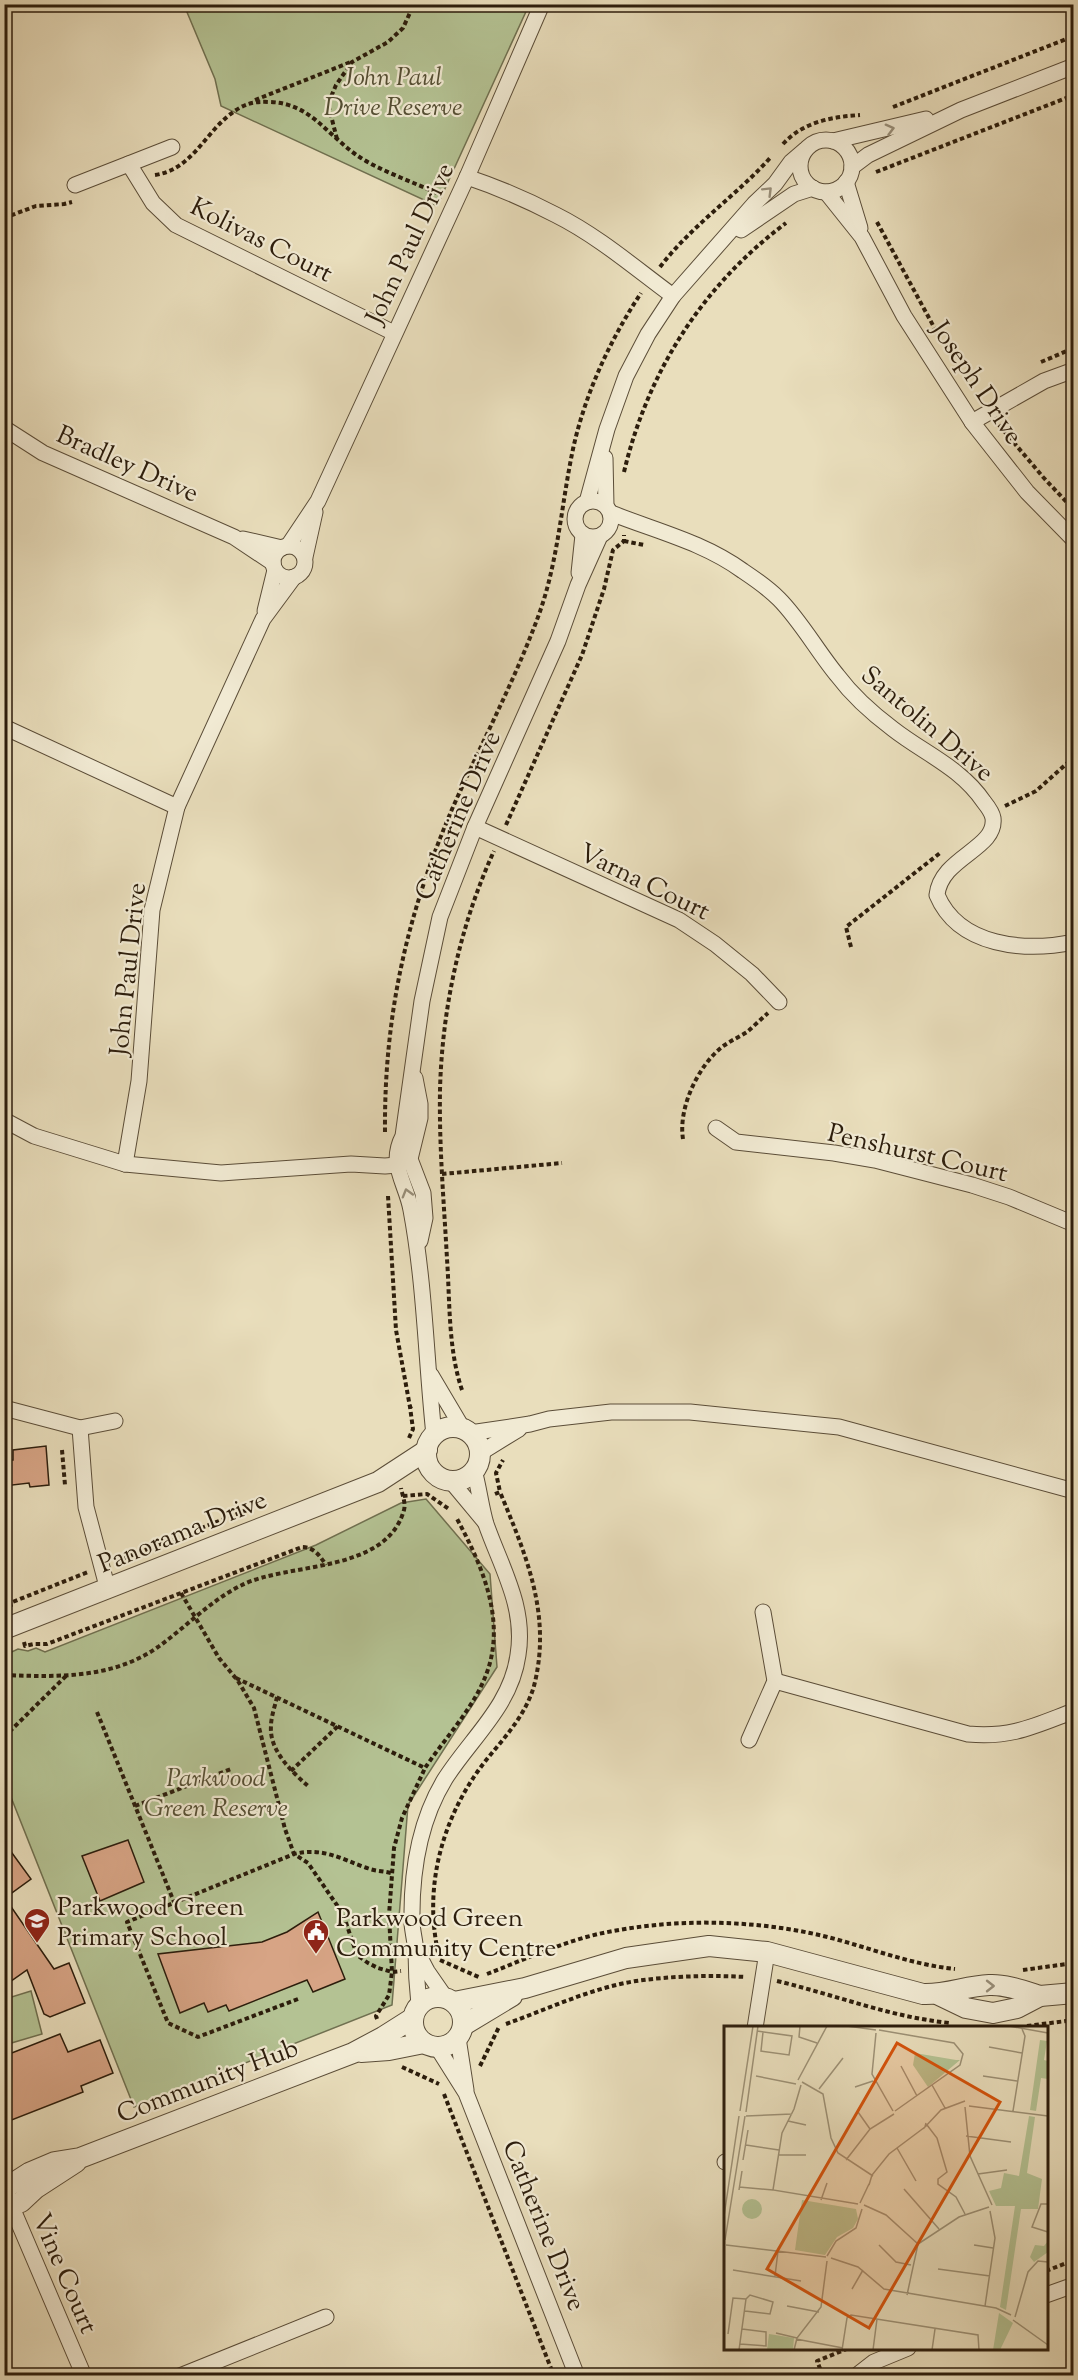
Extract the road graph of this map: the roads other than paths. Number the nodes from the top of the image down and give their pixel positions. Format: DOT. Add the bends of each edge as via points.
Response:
graph roads {
  1 [pos="542,4"];
  2 [pos="1074,66"];
  3 [pos="961,110"];
  4 [pos="833,141"];
  5 [pos="172,147"];
  6 [pos="805,150"];
  7 [pos="129,164"];
  8 [pos="852,167"];
  9 [pos="467,177"];
  10 [pos="846,182"];
  11 [pos="75,185"];
  12 [pos="820,190"];
  13 [pos="862,237"];
  14 [pos="715,250"];
  15 [pos="673,296"];
  16 [pos="394,333"];
  17 [pos="1074,370"];
  18 [pos="972,422"];
  19 [pos="4,428"];
  20 [pos="605,440"];
  21 [pos="318,501"];
  22 [pos="587,502"];
  23 [pos="608,509"];
  24 [pos="661,532"];
  25 [pos="604,533"];
  26 [pos="583,535"];
  27 [pos="234,537"];
  28 [pos="1074,540"];
  29 [pos="285,547"];
  30 [pos="305,557"];
  31 [pos="274,566"];
  32 [pos="294,577"];
  33 [pos="578,585"];
  34 [pos="263,620"];
  35 [pos="4,727"];
  36 [pos="177,807"];
  37 [pos="475,827"];
  38 [pos="1074,942"];
  39 [pos="779,1002"];
  40 [pos="4,1120"];
  41 [pos="716,1128"];
  42 [pos="395,1161"];
  43 [pos="125,1164"];
  44 [pos="1074,1224"];
  45 [pos="436,1398"];
  46 [pos="4,1408"];
  47 [pos="115,1421"];
  48 [pos="530,1424"];
  49 [pos="80,1428"];
  50 [pos="467,1431"];
  51 [pos="430,1443"];
  52 [pos="477,1462"];
  53 [pos="442,1476"];
  54 [pos="378,1482"];
  55 [pos="1074,1491"];
  56 [pos="476,1501"];
  57 [pos="108,1590"];
  58 [pos="763,1612"];
  59 [pos="4,1629"];
  60 [pos="775,1681"];
  61 [pos="1074,1711"];
  62 [pos="749,1740"];
  63 [pos="767,1952"];
  64 [pos="420,1968"];
  65 [pos="1074,1993"];
  66 [pos="939,1995"];
  67 [pos="1040,1996"];
  68 [pos="450,1999"];
  69 [pos="489,2002"];
  70 [pos="416,2012"];
  71 [pos="755,2026"];
  72 [pos="461,2031"];
  73 [pos="386,2044"];
  74 [pos="430,2045"];
  75 [pos="466,2093"];
  76 [pos="6,2198"];
  77 [pos="1074,2285"];
  78 [pos="1048,2295"];
  79 [pos="326,2317"];
  80 [pos="905,2350"];
  81 [pos="84,2376"];
  82 [pos="180,2376"];
  83 [pos="577,2376"];
  84 [pos="856,2376"];
  1 -- 9 [label="street, John Paul Drive"];
  2 -- 3 [label="street"];
  4 -- 3 [label="street, one-way"];
  3 -- 8 [label="street" via="868,155"];
  4 -- 6 [label="street" via="818,141"];
  4 -- 8 [label="street" via="847,151"];
  5 -- 7 [label="street"];
  6 -- 12 [label="street" via="801,158 802,176"];
  14 -- 6 [label="street, one-way"];
  7 -- 11 [label="street"];
  7 -- 16 [label="street, Kolivas Court" via="153,203 176,225"];
  8 -- 10 [label="street"];
  9 -- 15 [label="street" via="557,215"];
  9 -- 16 [label="street, John Paul Drive"];
  10 -- 12 [label="street" via="834,190"];
  10 -- 13 [label="street, Joseph Drive"];
  12 -- 13 [label="street, Joseph Drive"];
  12 -- 14 [label="street" via="794,194"];
  13 -- 18 [label="street, Joseph Drive" via="904,316"];
  14 -- 15 [label="street"];
  15 -- 20 [label="street" via="626,376"];
  16 -- 21 [label="street, John Paul Drive"];
  17 -- 18 [label="street" via="1044,381"];
  18 -- 28 [label="street, Joseph Drive" via="1027,492"];
  19 -- 27 [label="street, Bradley Drive" via="43,453"];
  20 -- 22 [label="street"];
  20 -- 23 [label="street"];
  21 -- 29 [label="street, John Paul Drive"];
  21 -- 30 [label="street, John Paul Drive"];
  22 -- 23 [label="street" via="597,501"];
  22 -- 26 [label="street" via="578,509 575,520"];
  23 -- 24 [label="street, Santolin Drive"];
  23 -- 25 [label="street" via="612,518"];
  24 -- 25 [label="street, Santolin Drive" via="624,536"];
  24 -- 38 [label="street, Santolin Drive" via="701,545 743,570 780,600 838,678 862,702 894,730 950,766 978,793 992,812 992,830 941,878 937,895 949,915 963,927 1010,946"];
  25 -- 26 [label="street" via="594,538"];
  25 -- 33 [label="street, Catherine Drive"];
  26 -- 33 [label="street, Catherine Drive"];
  27 -- 29 [label="street, Bradley Drive"];
  27 -- 31 [label="street, Bradley Drive"];
  29 -- 30 [label="street" via="298,549"];
  29 -- 31 [label="street" via="275,554"];
  30 -- 32 [label="street" via="304,567"];
  31 -- 32 [label="street" via="283,576"];
  31 -- 34 [label="street, John Paul Drive"];
  32 -- 34 [label="street, John Paul Drive"];
  33 -- 37 [label="street, Catherine Drive" via="558,640"];
  34 -- 36 [label="street, John Paul Drive"];
  35 -- 36 [label="street"];
  36 -- 43 [label="street, John Paul Drive" via="152,909 140,1081"];
  37 -- 39 [label="street, Varna Court" via="679,920 752,974"];
  37 -- 42 [label="street, Catherine Drive" via="440,917 422,1001 403,1136"];
  40 -- 43 [label="street" via="34,1136"];
  41 -- 44 [label="street, Penshurst Court" via="736,1142 875,1160 972,1185"];
  42 -- 43 [label="street" via="221,1173"];
  42 -- 45 [label="street" via="409,1195 419,1250"];
  45 -- 50 [label="street"];
  45 -- 51 [label="street"];
  46 -- 49 [label="street"];
  47 -- 49 [label="street"];
  48 -- 50 [label="street"];
  48 -- 52 [label="street" via="512,1432"];
  48 -- 55 [label="street" via="611,1412 690,1412 838,1427"];
  49 -- 57 [label="street" via="86,1508"];
  50 -- 51 [label="street" via="448,1428"];
  50 -- 52 [label="street" via="479,1446"];
  51 -- 53 [label="street" via="429,1466"];
  51 -- 54 [label="street, Panorama Drive"];
  52 -- 53 [label="street" via="459,1480"];
  52 -- 56 [label="street"];
  53 -- 54 [label="street, Panorama Drive" via="401,1487"];
  53 -- 56 [label="street"];
  54 -- 57 [label="street, Panorama Drive"];
  56 -- 64 [label="street" via="510,1581 519,1617 519,1654 505,1697 444,1781 417,1848 412,1926"];
  57 -- 59 [label="street, Panorama Drive"];
  58 -- 60 [label="street"];
  60 -- 61 [label="street" via="968,1734 993,1736 1022,1731"];
  60 -- 62 [label="street"];
  63 -- 66 [label="street"];
  63 -- 69 [label="street" via="709,1946 626,1958"];
  63 -- 71 [label="street"];
  64 -- 68 [label="street"];
  64 -- 70 [label="street"];
  65 -- 67 [label="street"];
  66 -- 67 [label="street, one-way" via="992,1984"];
  66 -- 67 [label="street" via="966,2008 993,2013 1017,2008"];
  68 -- 69 [label="street"];
  68 -- 70 [label="street" via="431,1997"];
  68 -- 72 [label="street" via="460,2008"];
  69 -- 72 [label="street"];
  70 -- 73 [label="street, Community Hub"];
  70 -- 74 [label="street" via="415,2032"];
  72 -- 74 [label="street" via="452,2043"];
  72 -- 75 [label="street, Catherine Drive"];
  73 -- 74 [label="street, Community Hub"];
  73 -- 76 [label="street, Community Hub" via="352,2053 80,2158"];
  74 -- 75 [label="street, Catherine Drive"];
  75 -- 83 [label="street, Catherine Drive"];
  76 -- 81 [label="street, Vine Court"];
  77 -- 78 [label="street"];
  79 -- 82 [label="street"];
  80 -- 84 [label="street" via="874,2362"];
}
